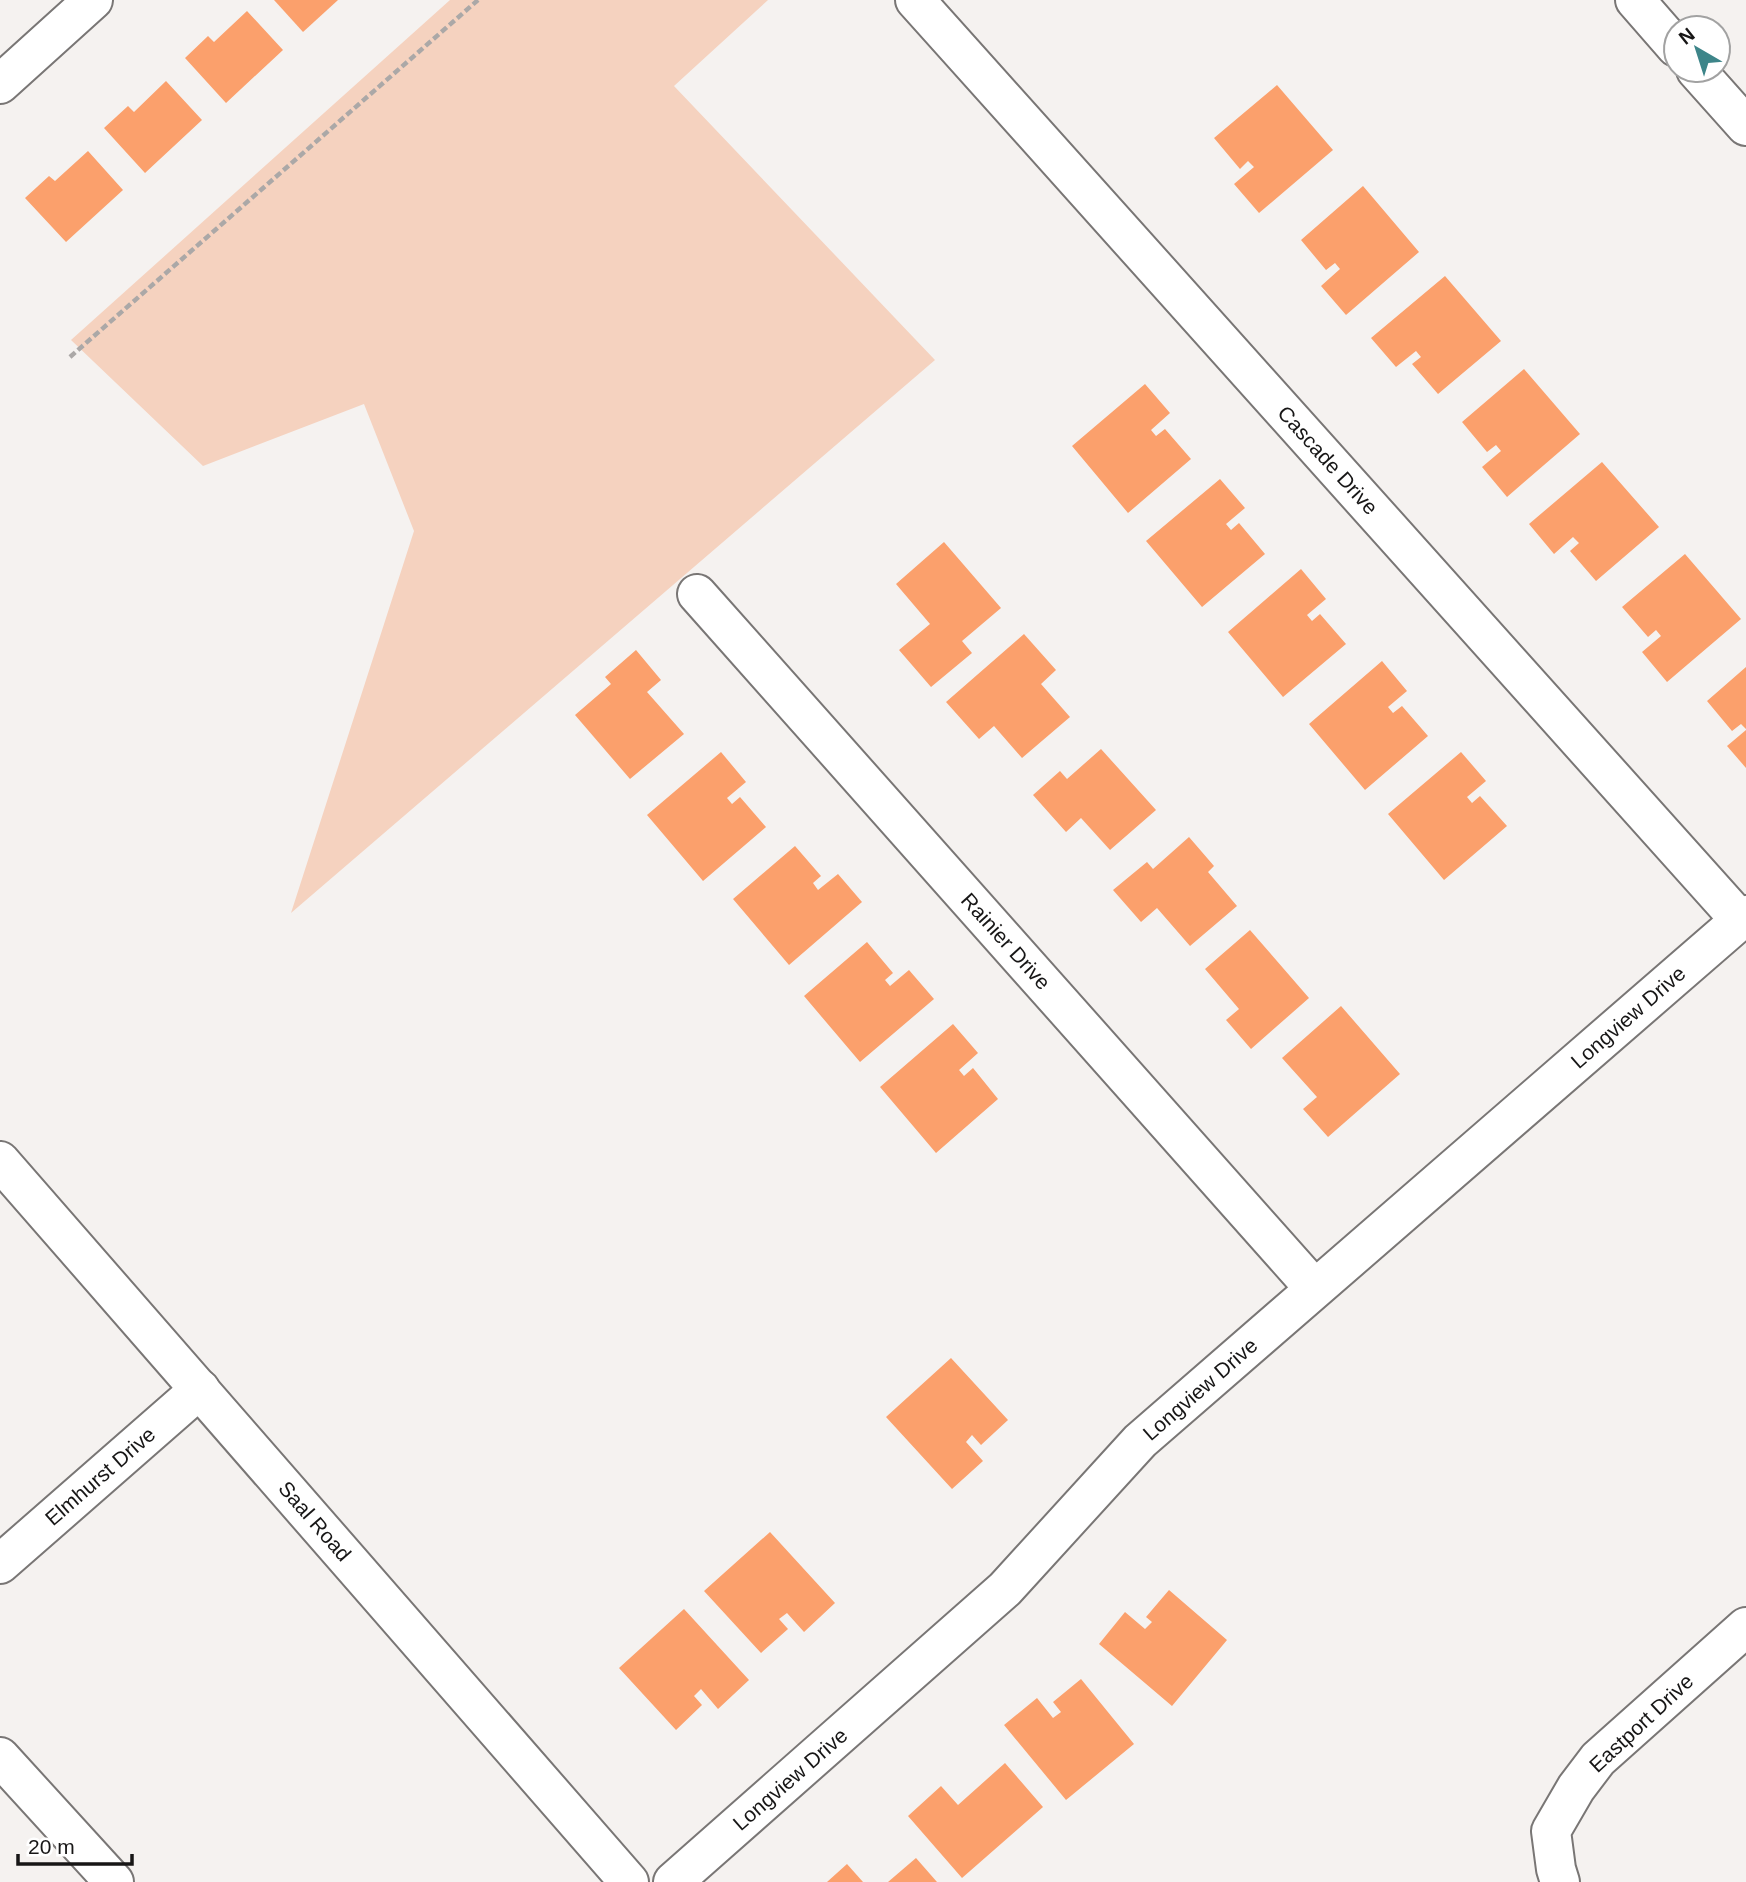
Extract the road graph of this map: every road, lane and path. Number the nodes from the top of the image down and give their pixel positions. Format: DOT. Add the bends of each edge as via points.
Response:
graph roads {
  1 [pos="93,0"];
  2 [pos="478,0"];
  3 [pos="915,0"];
  4 [pos="1634,0"];
  5 [pos="1662,31"];
  6 [pos="0,84"];
  7 [pos="1708,84"];
  8 [pos="1746,126"];
  9 [pos="70,357"];
  10 [pos="697,594"];
  11 [pos="1743,918"];
  12 [pos="0,1161"];
  13 [pos="1314,1288"];
  14 [pos="200,1389"];
  15 [pos="0,1564"];
  16 [pos="1746,1627"];
  17 [pos="0,1757"];
  18 [pos="114,1882"];
  19 [pos="629,1882"];
  20 [pos="673,1882"];
  21 [pos="1560,1882"];
  1 -- 6 [label="street"];
  2 -- 9 [label="path"];
  3 -- 11 [label="street, Cascade Drive"];
  4 -- 5 [label="street"];
  7 -- 8 [label="street"];
  10 -- 13 [label="street, Rainier Drive"];
  11 -- 13 [label="street, Longview Drive"];
  12 -- 14 [label="street, Saal Road"];
  13 -- 20 [label="street, Longview Drive" via="1140,1441 1005,1589"];
  14 -- 15 [label="street, Elmhurst Drive"];
  14 -- 19 [label="street, Saal Road"];
  16 -- 21 [label="street, Eastport Drive" via="1598,1759 1576,1788 1551,1831"];
  17 -- 18 [label="street"];
}
